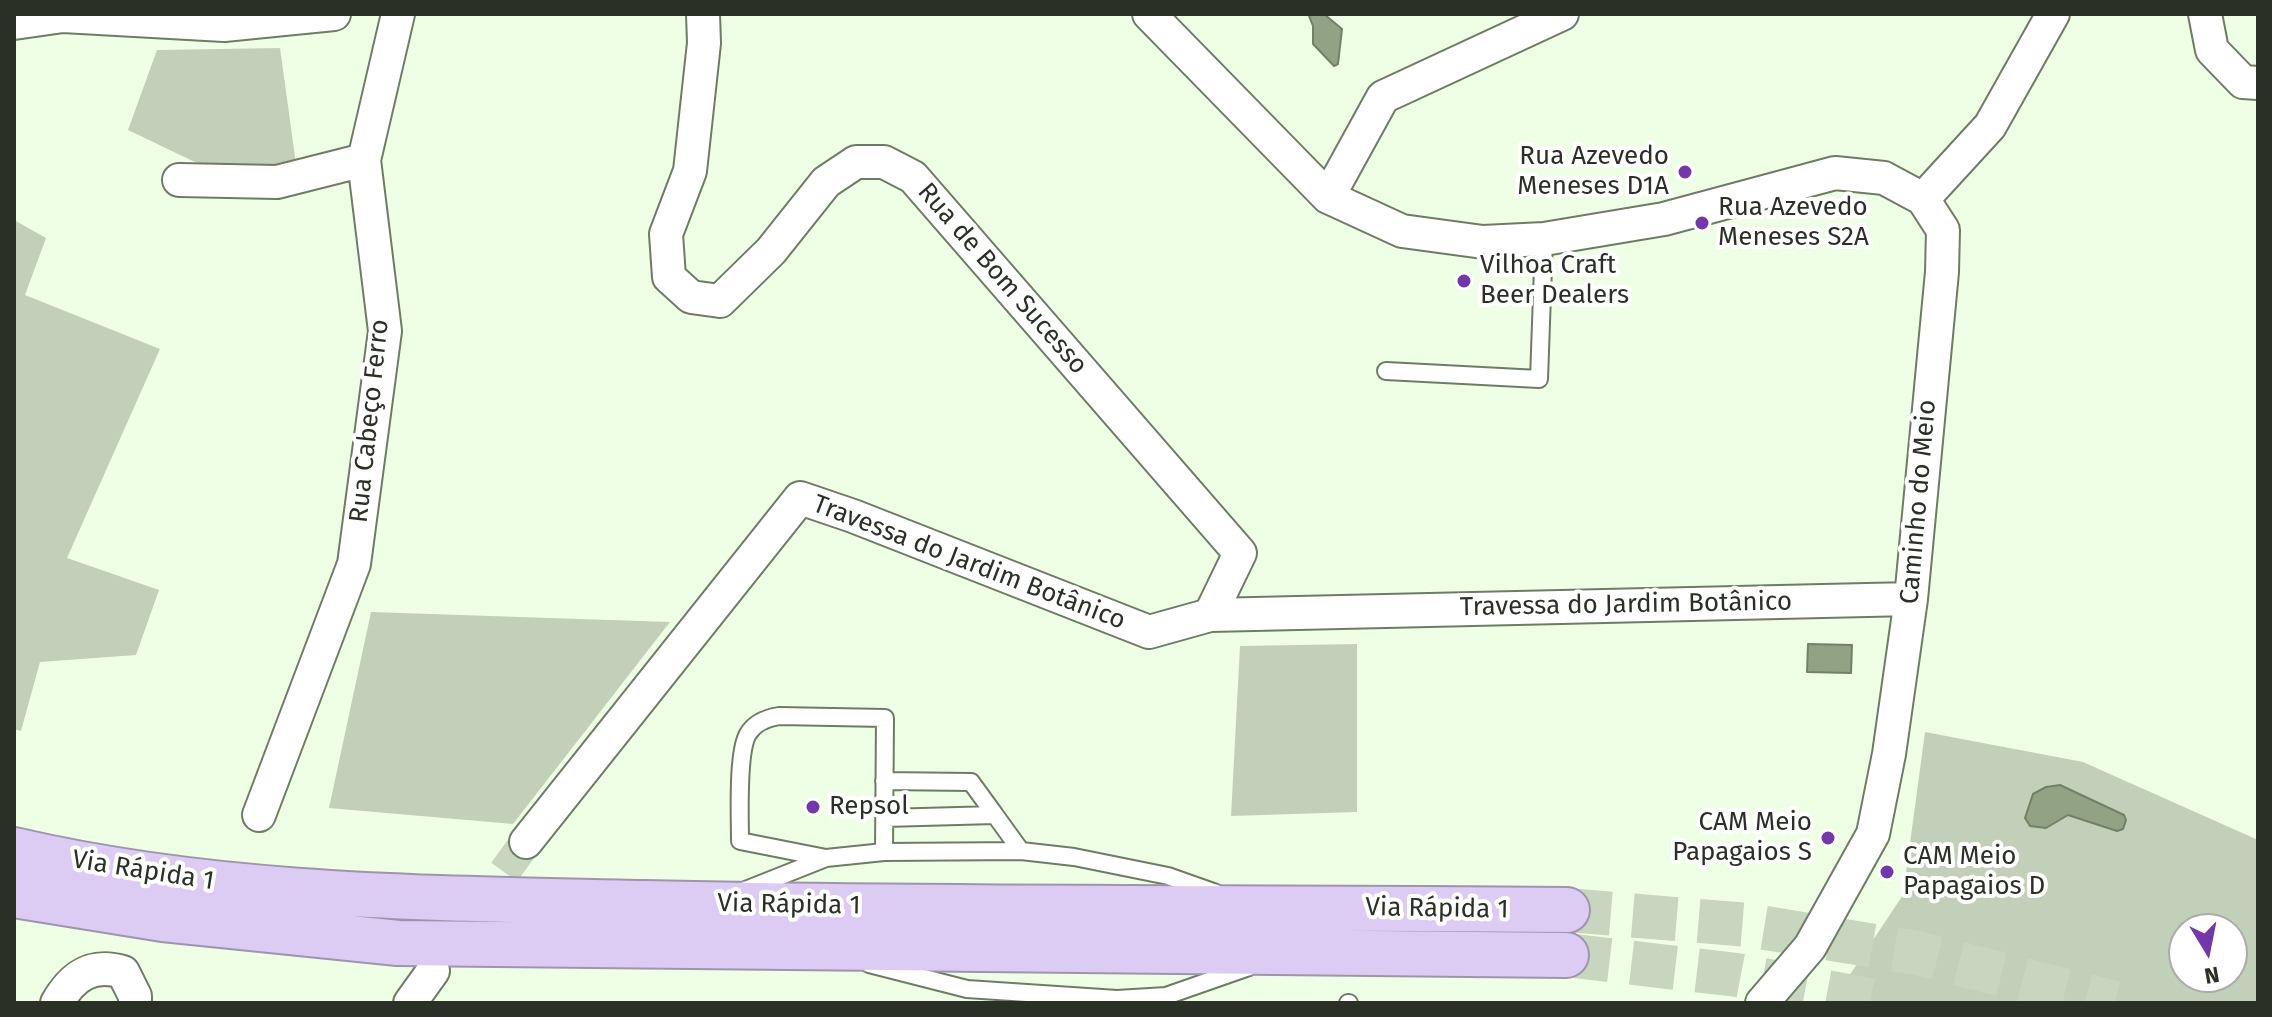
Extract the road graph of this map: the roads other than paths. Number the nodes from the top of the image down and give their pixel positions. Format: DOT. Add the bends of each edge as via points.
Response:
graph roads {
  1 [pos="334,14"];
  2 [pos="398,14"];
  3 [pos="703,14"];
  4 [pos="1149,14"];
  5 [pos="1562,14"];
  6 [pos="2053,14"];
  7 [pos="2205,14"];
  8 [pos="14,23"];
  9 [pos="2258,83"];
  10 [pos="364,160"];
  11 [pos="179,180"];
  12 [pos="1328,197"];
  13 [pos="1923,199"];
  14 [pos="1544,239"];
  15 [pos="1386,371"];
  16 [pos="1911,599"];
  17 [pos="1210,615"];
  18 [pos="884,781"];
  19 [pos="259,815"];
  20 [pos="995,815"];
  21 [pos="885,818"];
  22 [pos="526,842"];
  23 [pos="14,850"];
  24 [pos="1021,851"];
  25 [pos="884,852"];
  26 [pos="826,858"];
  27 [pos="14,895"];
  28 [pos="710,904"];
  29 [pos="1256,907"];
  30 [pos="1567,910"];
  31 [pos="814,948"];
  32 [pos="1287,952"];
  33 [pos="1566,955"];
  34 [pos="433,971"];
  35 [pos="1011,998"];
  36 [pos="1168,1000"];
  37 [pos="1116,1001"];
  38 [pos="57,1003"];
  39 [pos="135,1003"];
  40 [pos="410,1003"];
  41 [pos="1762,1003"];
  1 -- 8 [label="street" via="224,25 63,16"];
  2 -- 10 [label="street, Rua Cabeço Ferro"];
  3 -- 17 [label="street, Rua de Bom Sucesso" via="690,171 666,234 669,277 691,297 720,301 771,251 826,182 856,162 884,162 913,177 1240,553"];
  4 -- 12 [label="street"];
  5 -- 12 [label="street" via="1383,97"];
  6 -- 13 [label="street" via="1990,126"];
  7 -- 9 [label="street" via="2212,50 2243,82"];
  10 -- 11 [label="street" via="277,182"];
  10 -- 19 [label="street, Rua Cabeço Ferro" via="385,331 354,564"];
  12 -- 14 [label="street" via="1402,231 1483,242"];
  13 -- 14 [label="street" via="1884,178 1835,173 1664,219"];
  13 -- 16 [label="street, Caminho do Meio" via="1943,230 1942,272"];
  14 -- 15 [label="lane" via="1539,379"];
  16 -- 17 [label="street, Travessa do Jardim Botânico"];
  16 -- 41 [label="street, Caminho do Meio" via="1873,834 1810,947"];
  17 -- 22 [label="street, Travessa do Jardim Botânico" via="1149,632 800,498"];
  18 -- 20 [label="lane" via="971,782"];
  18 -- 21 [label="lane"];
  18 -- 26 [label="lane" via="885,718 779,716 765,718 746,735 740,841"];
  20 -- 21 [label="lane"];
  20 -- 24 [label="lane"];
  21 -- 25 [label="lane"];
  23 -- 28 [label="highway, Via Rápida 1" via="166,877 293,890"];
  24 -- 25 [label="lane"];
  24 -- 29 [label="lane" via="1168,876"];
  25 -- 26 [label="lane"];
  26 -- 28 [label="lane"];
  27 -- 31 [label="highway, Via Rápida 1" via="178,921 398,943"];
  28 -- 29 [label="highway, Via Rápida 1"];
  29 -- 30 [label="highway, Via Rápida 1"];
  31 -- 32 [label="highway, Via Rápida 1"];
  31 -- 35 [label="lane"];
  32 -- 33 [label="highway, Via Rápida 1"];
  32 -- 36 [label="lane"];
  34 -- 40 [label="street"];
  35 -- 37 [label="lane"];
  36 -- 37 [label="lane"];
  38 -- 39 [label="street" via="87,970 106,967 123,972"];
}
